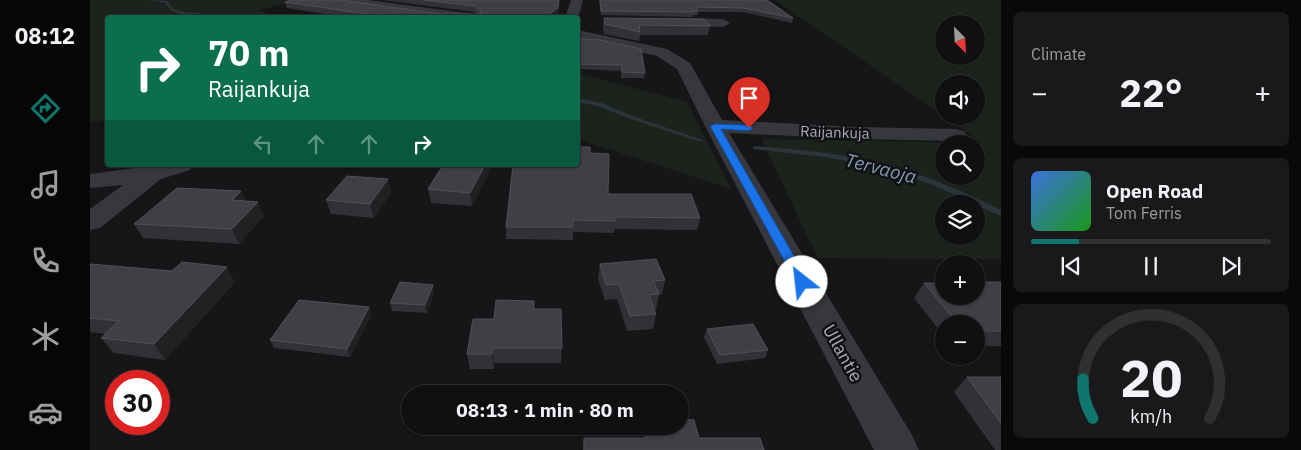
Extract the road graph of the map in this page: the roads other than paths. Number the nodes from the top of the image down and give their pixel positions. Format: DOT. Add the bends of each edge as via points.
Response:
graph roads {
  1 [pos="577,0"];
  2 [pos="351,1"];
  3 [pos="452,15"];
  4 [pos="572,15"];
  5 [pos="657,22"];
  6 [pos="723,23"];
  7 [pos="580,25"];
  8 [pos="715,126"];
  9 [pos="956,135"];
  10 [pos="176,167"];
  11 [pos="153,174"];
  12 [pos="90,181"];
  13 [pos="90,222"];
  14 [pos="897,450"];
  1 -- 4 [label="street"];
  2 -- 3 [label="street"];
  5 -- 6 [label="street"];
  7 -- 8 [label="street, Ullantie" via="677,60 690,75"];
  8 -- 9 [label="street, Raijankuja"];
  8 -- 14 [label="street, Ullantie"];
  10 -- 11 [label="street"];
  11 -- 12 [label="street"];
  11 -- 13 [label="street"];
}
